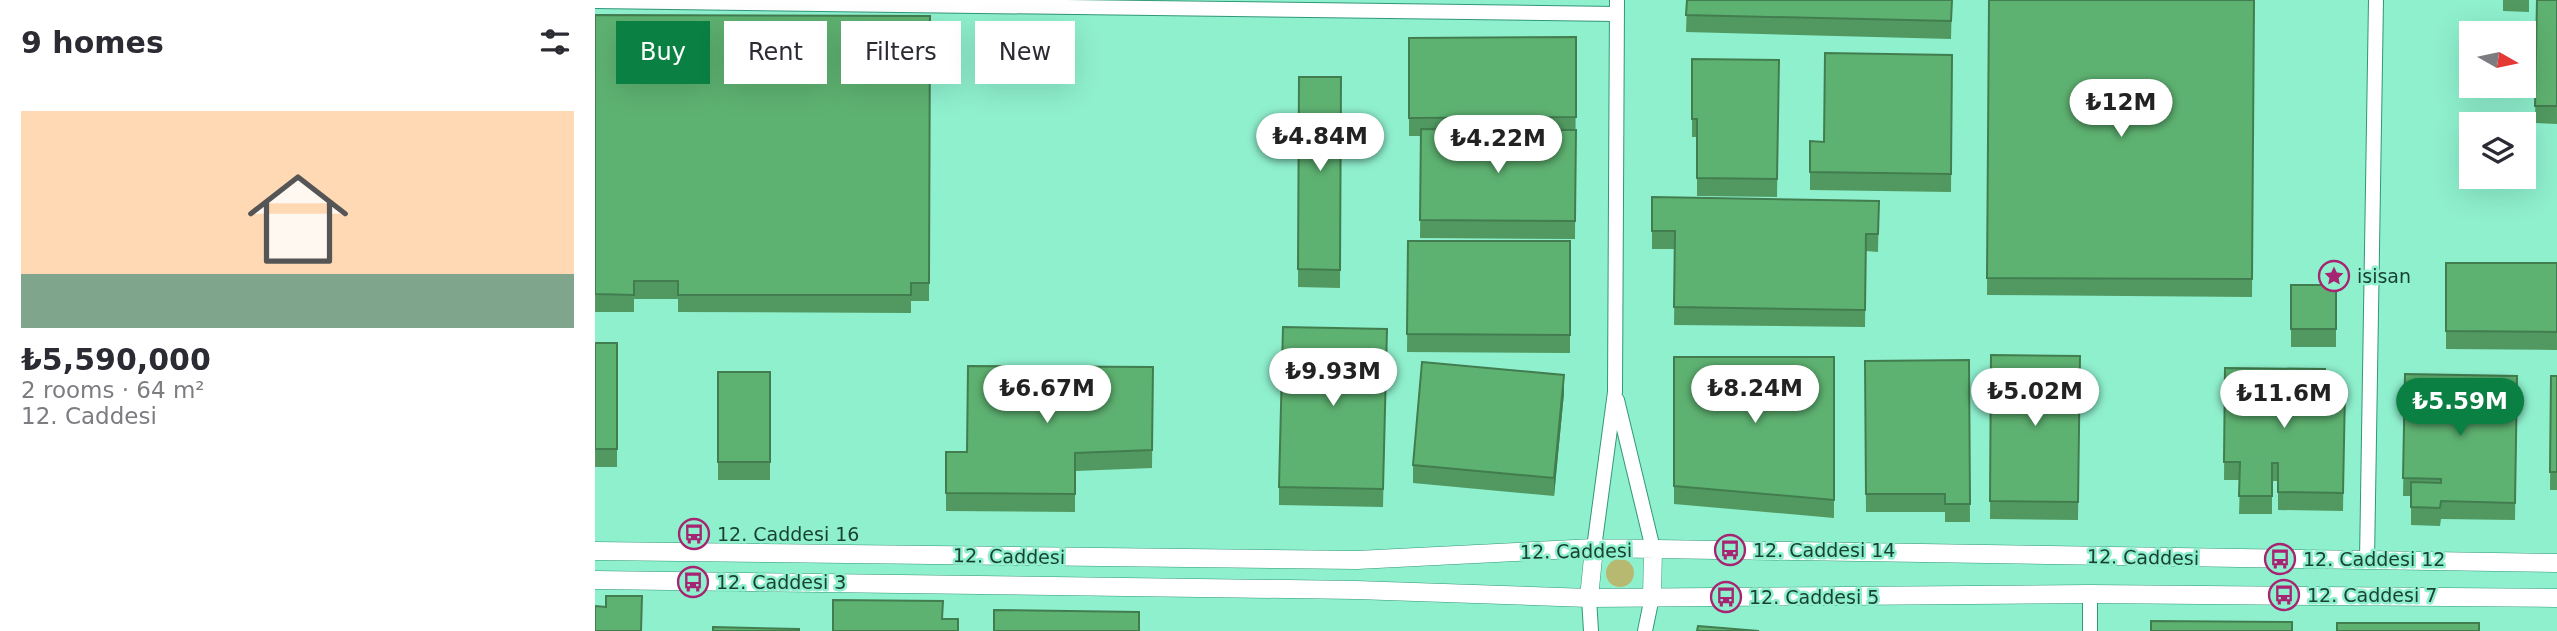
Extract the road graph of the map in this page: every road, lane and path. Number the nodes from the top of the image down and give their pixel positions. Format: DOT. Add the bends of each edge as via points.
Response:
graph roads {
  1 [pos="2376,0"];
  2 [pos="595,1"];
  3 [pos="1617,7"];
  4 [pos="1615,392"];
  5 [pos="1594,548"];
  6 [pos="1653,549"];
  7 [pos="595,551"];
  8 [pos="2367,561"];
  9 [pos="2557,563"];
  10 [pos="595,580"];
  11 [pos="2090,594"];
  12 [pos="1652,597"];
  13 [pos="2557,597"];
  14 [pos="1589,598"];
  15 [pos="1591,631"];
  16 [pos="1646,631"];
  17 [pos="2090,631"];
  1 -- 8 [label="street"];
  2 -- 3 [label="street"];
  3 -- 4 [label="street"];
  4 -- 5 [label="street"];
  4 -- 6 [label="street"];
  5 -- 6 [label="street, 12. Caddesi"];
  5 -- 7 [label="street, 12. Caddesi" via="1357,560"];
  5 -- 14 [label="street"];
  6 -- 8 [label="street, 12. Caddesi"];
  6 -- 12 [label="street"];
  8 -- 9 [label="street, 12. Caddesi"];
  10 -- 14 [label="street, 12. Caddesi" via="1356,590"];
  11 -- 12 [label="street, 12. Caddesi"];
  11 -- 13 [label="street, 12. Caddesi"];
  11 -- 17 [label="street"];
  12 -- 14 [label="street, 12. Caddesi"];
  12 -- 16 [label="street"];
  14 -- 15 [label="street"];
}
